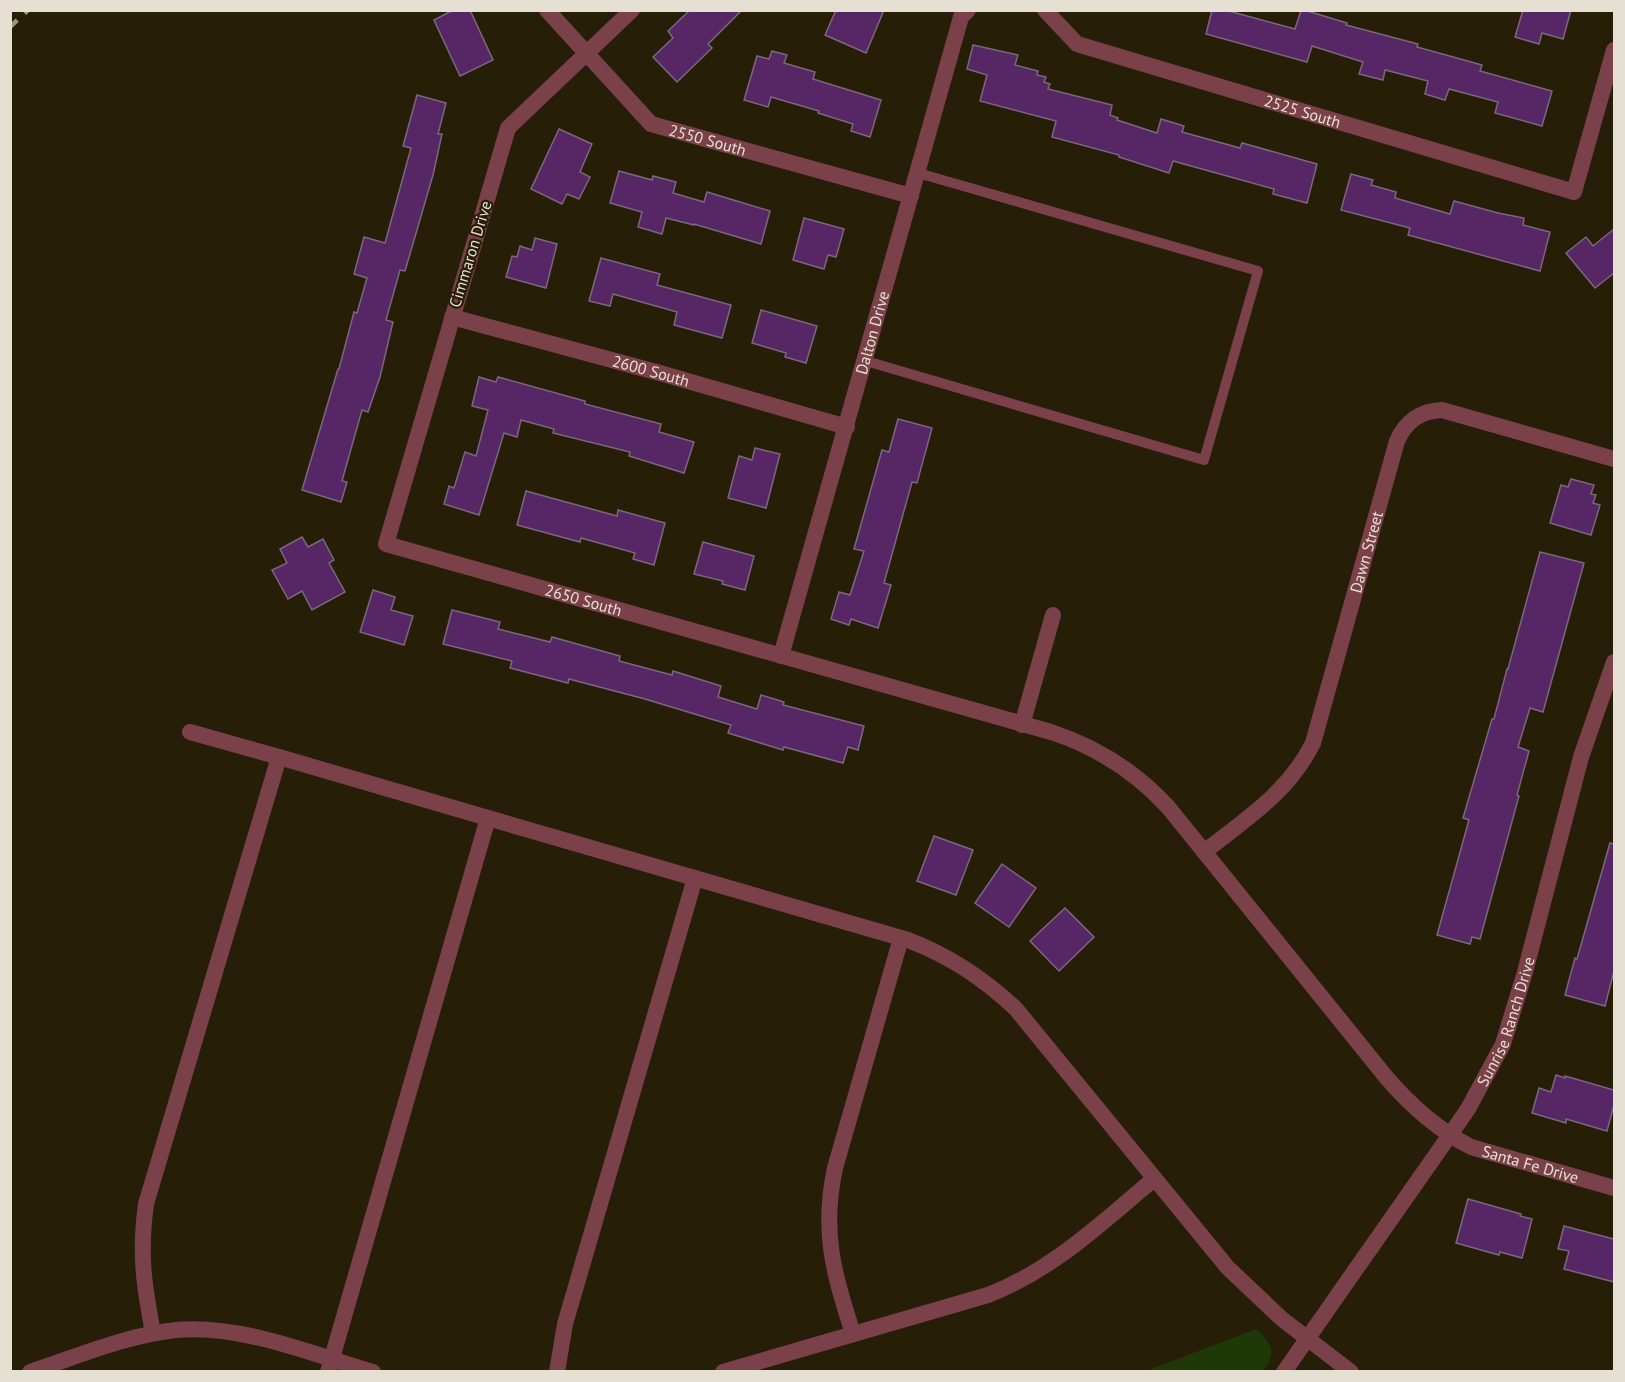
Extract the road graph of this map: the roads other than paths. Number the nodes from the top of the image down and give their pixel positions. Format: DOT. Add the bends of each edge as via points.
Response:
graph roads {
  1 [pos="547,10"];
  2 [pos="632,10"];
  3 [pos="968,10"];
  4 [pos="1045,10"];
  5 [pos="1614,50"];
  6 [pos="587,53"];
  7 [pos="918,173"];
  8 [pos="911,196"];
  9 [pos="452,317"];
  10 [pos="866,361"];
  11 [pos="847,427"];
  12 [pos="1614,459"];
  13 [pos="386,544"];
  14 [pos="1053,615"];
  15 [pos="781,656"];
  16 [pos="1614,662"];
  17 [pos="1022,724"];
  18 [pos="190,732"];
  19 [pos="279,757"];
  20 [pos="488,818"];
  21 [pos="1204,852"];
  22 [pos="695,878"];
  23 [pos="901,938"];
  24 [pos="1450,1135"];
  25 [pos="1154,1179"];
  26 [pos="1614,1188"];
  27 [pos="153,1333"];
  28 [pos="853,1334"];
  29 [pos="1305,1338"];
  30 [pos="329,1366"];
  31 [pos="30,1371"];
  32 [pos="373,1371"];
  33 [pos="557,1371"];
  34 [pos="723,1371"];
  35 [pos="1284,1371"];
  36 [pos="1351,1371"];
  1 -- 6 [label="street, 2550 South"];
  2 -- 6 [label="street, Cimmaron Drive"];
  3 -- 7 [label="street, Dalton Drive" via="961,17"];
  4 -- 5 [label="street, 2525 South" via="1077,45 1574,192"];
  6 -- 8 [label="street, 2550 South" via="651,124"];
  6 -- 9 [label="street, Cimmaron Drive" via="508,128"];
  7 -- 8 [label="street, Dalton Drive"];
  7 -- 10 [label="lane" via="1258,271 1204,460"];
  8 -- 10 [label="street, Dalton Drive"];
  9 -- 11 [label="street, 2600 South"];
  9 -- 13 [label="street, Cimmaron Drive"];
  10 -- 11 [label="street, Dalton Drive"];
  11 -- 15 [label="street, Dalton Drive"];
  12 -- 21 [label="street, Dawn Street" via="1442,410 1423,413 1407,424 1397,441 1313,743 1291,779 1276,794"];
  13 -- 15 [label="street, 2650 South"];
  14 -- 17 [label="street"];
  15 -- 17 [label="street, 2650 South"];
  16 -- 24 [label="street, Sunrise Ranch Drive" via="1581,757 1503,1044"];
  17 -- 21 [label="street, 2650 South" via="1074,740 1118,762 1152,790"];
  18 -- 19 [label="street"];
  19 -- 20 [label="street"];
  19 -- 27 [label="street" via="146,1204 142,1267"];
  20 -- 22 [label="street"];
  20 -- 30 [label="street"];
  21 -- 24 [label="street, Santa Fe Drive" via="1400,1092"];
  22 -- 23 [label="street"];
  22 -- 33 [label="street" via="565,1324"];
  23 -- 25 [label="street" via="953,960 1016,1009"];
  23 -- 28 [label="street" via="835,1168 829,1204 831,1258"];
  24 -- 26 [label="street, Santa Fe Drive" via="1485,1152"];
  24 -- 29 [label="street, Sunrise Ranch Drive"];
  25 -- 28 [label="street" via="1032,1275 988,1295"];
  25 -- 29 [label="street" via="1236,1276"];
  27 -- 30 [label="street" via="194,1329 235,1333"];
  27 -- 31 [label="street"];
  28 -- 34 [label="street"];
  29 -- 35 [label="street, Sunrise Ranch Drive"];
  29 -- 36 [label="street"];
  30 -- 32 [label="street"];
}
